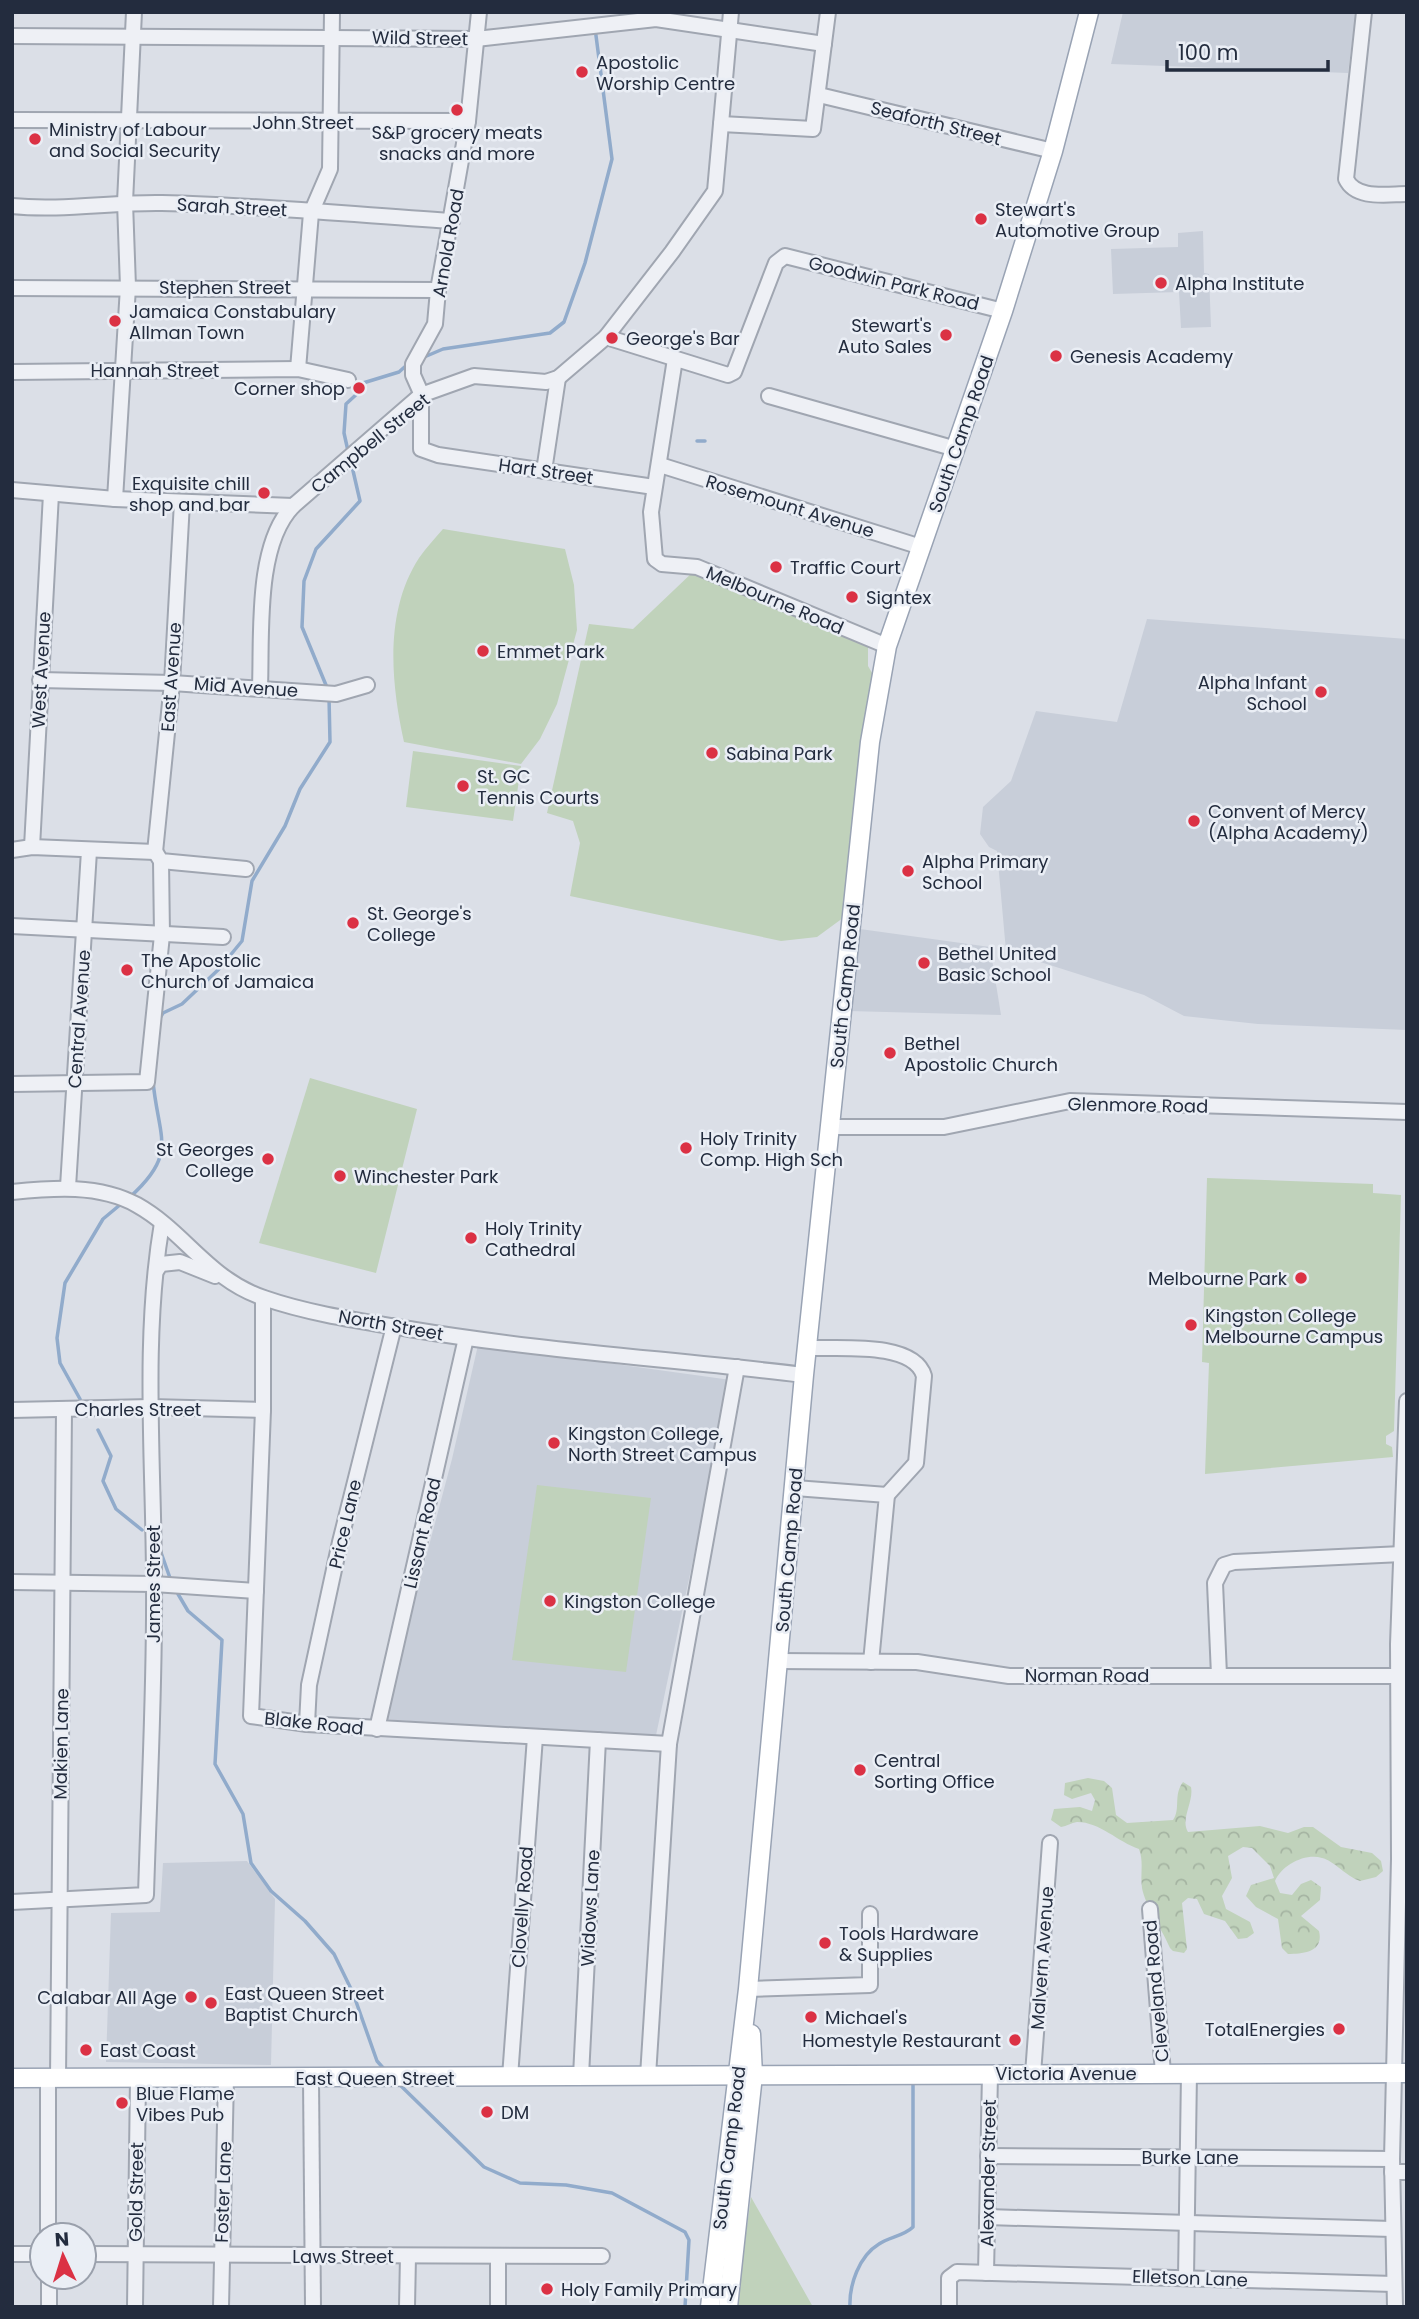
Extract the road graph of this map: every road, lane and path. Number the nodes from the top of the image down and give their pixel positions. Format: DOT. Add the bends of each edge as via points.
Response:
graph roads {
  1 [pos="134,12"];
  2 [pos="331,12"];
  3 [pos="479,12"];
  4 [pos="731,12"];
  5 [pos="828,12"];
  6 [pos="1089,12"];
  7 [pos="1364,12"];
  8 [pos="729,31"];
  9 [pos="12,36"];
  10 [pos="133,36"];
  11 [pos="330,36"];
  12 [pos="477,39"];
  13 [pos="824,44"];
  14 [pos="819,95"];
  15 [pos="12,120"];
  16 [pos="129,120"];
  17 [pos="468,121"];
  18 [pos="331,122"];
  19 [pos="721,124"];
  20 [pos="1053,151"];
  21 [pos="1407,194"];
  22 [pos="125,202"];
  23 [pos="12,206"];
  24 [pos="311,213"];
  25 [pos="452,221"];
  26 [pos="128,287"];
  27 [pos="12,288"];
  28 [pos="305,288"];
  29 [pos="438,290"];
  30 [pos="1003,311"];
  31 [pos="606,337"];
  32 [pos="675,359"];
  33 [pos="121,369"];
  34 [pos="298,369"];
  35 [pos="12,372"];
  36 [pos="558,378"];
  37 [pos="348,380"];
  38 [pos="421,395"];
  39 [pos="769,396"];
  40 [pos="956,449"];
  41 [pos="438,455"];
  42 [pos="660,465"];
  43 [pos="544,471"];
  44 [pos="654,486"];
  45 [pos="12,490"];
  46 [pos="51,494"];
  47 [pos="115,499"];
  48 [pos="182,502"];
  49 [pos="293,506"];
  50 [pos="921,547"];
  51 [pos="887,646"];
  52 [pos="40,680"];
  53 [pos="172,683"];
  54 [pos="367,685"];
  55 [pos="260,687"];
  56 [pos="32,847"];
  57 [pos="12,850"];
  58 [pos="89,851"];
  59 [pos="158,856"];
  60 [pos="246,869"];
  61 [pos="12,926"];
  62 [pos="84,929"];
  63 [pos="162,935"];
  64 [pos="223,937"];
  65 [pos="75,1083"];
  66 [pos="12,1084"];
  67 [pos="1407,1112"];
  68 [pos="830,1127"];
  69 [pos="68,1187"];
  70 [pos="12,1192"];
  71 [pos="162,1223"];
  72 [pos="156,1271"];
  73 [pos="222,1279"];
  74 [pos="263,1298"];
  75 [pos="394,1326"];
  76 [pos="466,1338"];
  77 [pos="807,1348"];
  78 [pos="737,1367"];
  79 [pos="804,1375"];
  80 [pos="1407,1401"];
  81 [pos="151,1407"];
  82 [pos="12,1410"];
  83 [pos="64,1410"];
  84 [pos="263,1410"];
  85 [pos="1405,1485"];
  86 [pos="795,1488"];
  87 [pos="887,1495"];
  88 [pos="1402,1554"];
  89 [pos="12,1583"];
  90 [pos="62,1583"];
  91 [pos="154,1584"];
  92 [pos="256,1591"];
  93 [pos="1402,1645"];
  94 [pos="778,1661"];
  95 [pos="871,1662"];
  96 [pos="1219,1675"];
  97 [pos="1398,1676"];
  98 [pos="307,1724"];
  99 [pos="377,1729"];
  100 [pos="535,1737"];
  101 [pos="598,1740"];
  102 [pos="669,1744"];
  103 [pos="1050,1843"];
  104 [pos="1403,1859"];
  105 [pos="12,1902"];
  106 [pos="59,1902"];
  107 [pos="1150,1909"];
  108 [pos="870,1914"];
  109 [pos="748,1989"];
  110 [pos="1163,2073"];
  111 [pos="1189,2073"];
  112 [pos="1401,2073"];
  113 [pos="990,2074"];
  114 [pos="1033,2074"];
  115 [pos="745,2075"];
  116 [pos="581,2076"];
  117 [pos="648,2076"];
  118 [pos="226,2077"];
  119 [pos="510,2077"];
  120 [pos="12,2078"];
  121 [pos="138,2078"];
  122 [pos="53,2079"];
  123 [pos="311,2079"];
  124 [pos="988,2156"];
  125 [pos="1188,2157"];
  126 [pos="1392,2165"];
  127 [pos="1407,2172"];
  128 [pos="987,2217"];
  129 [pos="48,2221"];
  130 [pos="1186,2223"];
  131 [pos="1392,2229"];
  132 [pos="98,2254"];
  133 [pos="135,2254"];
  134 [pos="221,2256"];
  135 [pos="313,2256"];
  136 [pos="408,2256"];
  137 [pos="498,2256"];
  138 [pos="602,2256"];
  139 [pos="986,2273"];
  140 [pos="1186,2277"];
  141 [pos="1394,2284"];
  142 [pos="135,2307"];
  143 [pos="221,2307"];
  144 [pos="313,2307"];
  145 [pos="407,2307"];
  146 [pos="498,2307"];
  147 [pos="710,2307"];
  148 [pos="728,2307"];
  149 [pos="949,2307"];
  150 [pos="1395,2307"];
  1 -- 10 [label="street"];
  2 -- 11 [label="street"];
  3 -- 12 [label="street, Arnold Road"];
  4 -- 8 [label="street"];
  5 -- 13 [label="street"];
  6 -- 20 [label="main road, South Camp Road"];
  7 -- 21 [label="street" via="1346,179 1362,193"];
  8 -- 12 [label="street, Wild Street" via="656,19"];
  8 -- 13 [label="street, Wild Street"];
  8 -- 19 [label="street"];
  9 -- 10 [label="street, Wild Street"];
  10 -- 11 [label="street, Wild Street"];
  10 -- 16 [label="street"];
  11 -- 12 [label="street, Wild Street"];
  11 -- 18 [label="street"];
  12 -- 17 [label="street, Arnold Road"];
  13 -- 14 [label="street"];
  14 -- 19 [label="street" via="813,129"];
  14 -- 20 [label="street, Seaforth Street"];
  15 -- 16 [label="street, John Street"];
  16 -- 18 [label="street, John Street"];
  16 -- 22 [label="street"];
  17 -- 18 [label="street, John Street"];
  17 -- 25 [label="street, Arnold Road"];
  18 -- 24 [label="street" via="330,169"];
  19 -- 31 [label="street" via="715,191"];
  20 -- 30 [label="main road, South Camp Road"];
  22 -- 23 [label="street, Sarah Street"];
  22 -- 24 [label="street, Sarah Street" via="258,205"];
  22 -- 26 [label="street"];
  24 -- 25 [label="street, Sarah Street"];
  24 -- 28 [label="street"];
  25 -- 29 [label="street, Arnold Road"];
  26 -- 27 [label="street, Stephen Street"];
  26 -- 28 [label="street, Stephen Street"];
  26 -- 33 [label="street"];
  28 -- 29 [label="street, Stephen Street"];
  28 -- 34 [label="street"];
  29 -- 38 [label="street, Arnold Road" via="435,324 416,360 414,375"];
  30 -- 32 [label="street, Goodwin Park Road" via="785,256 776,263 734,372 728,375"];
  30 -- 40 [label="main road, South Camp Road"];
  31 -- 32 [label="street"];
  31 -- 36 [label="street"];
  32 -- 42 [label="street, Melbourne Road"];
  33 -- 34 [label="street, Hannah Street"];
  33 -- 35 [label="street, Hannah Street"];
  33 -- 47 [label="street"];
  34 -- 37 [label="street, Hannah Street"];
  36 -- 38 [label="street, Campbell Street" via="546,382 474,376"];
  36 -- 43 [label="street"];
  38 -- 41 [label="street, Arnold Road" via="421,449"];
  38 -- 49 [label="street, Campbell Street"];
  39 -- 40 [label="street"];
  40 -- 50 [label="main road, South Camp Road"];
  41 -- 43 [label="street, Hart Street"];
  42 -- 44 [label="street, Melbourne Road"];
  42 -- 50 [label="street, Rosemount Avenue"];
  43 -- 44 [label="street, Hart Street"];
  44 -- 51 [label="street, Melbourne Road" via="651,542 655,559 662,564 697,567"];
  45 -- 46 [label="street, Campbell Street"];
  46 -- 47 [label="street, Campbell Street"];
  46 -- 52 [label="street, West Avenue"];
  47 -- 48 [label="street, Campbell Street"];
  48 -- 49 [label="street, Campbell Street"];
  48 -- 53 [label="street, East Avenue"];
  49 -- 55 [label="street" via="278,528 268,564"];
  50 -- 51 [label="main road, South Camp Road"];
  51 -- 68 [label="main road, South Camp Road" via="870,742"];
  52 -- 53 [label="street, Mid Avenue"];
  52 -- 56 [label="street, West Avenue"];
  53 -- 55 [label="street, Mid Avenue"];
  53 -- 59 [label="street, East Avenue"];
  54 -- 55 [label="street, Mid Avenue" via="336,694"];
  56 -- 57 [label="street"];
  56 -- 58 [label="street"];
  58 -- 59 [label="street"];
  58 -- 62 [label="street, Central Avenue"];
  59 -- 60 [label="street"];
  59 -- 63 [label="street, East Avenue"];
  61 -- 62 [label="street"];
  62 -- 63 [label="street"];
  62 -- 65 [label="street, Central Avenue"];
  63 -- 64 [label="street"];
  63 -- 65 [label="street, East Avenue" via="147,1082"];
  65 -- 66 [label="street"];
  65 -- 69 [label="street, Central Avenue"];
  67 -- 68 [label="street, Glenmore Road" via="1070,1101 944,1127"];
  68 -- 77 [label="main road, South Camp Road"];
  69 -- 70 [label="street, North Street"];
  69 -- 71 [label="street, North Street" via="119,1197"];
  71 -- 72 [label="street, James Street"];
  71 -- 73 [label="street, North Street"];
  72 -- 73 [label="street" via="161,1264 174,1261"];
  72 -- 81 [label="street, James Street"];
  73 -- 74 [label="street, North Street"];
  74 -- 75 [label="street, North Street"];
  74 -- 84 [label="street, Blake Road"];
  75 -- 76 [label="street, North Street"];
  75 -- 98 [label="street, Price Lane" via="340,1542 309,1685"];
  76 -- 78 [label="street, North Street"];
  76 -- 99 [label="street, Lissant Road"];
  77 -- 79 [label="main road, South Camp Road"];
  77 -- 87 [label="street" via="900,1353 922,1368 916,1463"];
  78 -- 79 [label="street, North Street"];
  78 -- 102 [label="street"];
  79 -- 86 [label="main road, South Camp Road"];
  80 -- 85 [label="street"];
  81 -- 83 [label="street, Charles Street"];
  81 -- 84 [label="street, Charles Street"];
  81 -- 91 [label="street, James Street"];
  82 -- 83 [label="street, Charles Street"];
  83 -- 90 [label="street, Makien Lane"];
  84 -- 92 [label="street, Blake Road"];
  85 -- 88 [label="street"];
  86 -- 87 [label="street"];
  86 -- 94 [label="main road, South Camp Road"];
  87 -- 95 [label="street"];
  88 -- 93 [label="street"];
  88 -- 96 [label="street" via="1224,1565 1215,1583"];
  89 -- 90 [label="street"];
  90 -- 91 [label="street"];
  90 -- 106 [label="street, Makien Lane"];
  91 -- 92 [label="street"];
  91 -- 106 [label="street, James Street" via="145,1897"];
  92 -- 98 [label="street, Blake Road" via="249,1714"];
  93 -- 97 [label="street"];
  94 -- 95 [label="street, Norman Road"];
  94 -- 109 [label="main road, South Camp Road"];
  95 -- 96 [label="street, Norman Road" via="940,1664 1009,1676"];
  96 -- 97 [label="street, Norman Road"];
  97 -- 104 [label="street"];
  98 -- 99 [label="street, Blake Road"];
  99 -- 100 [label="street, Blake Road"];
  100 -- 101 [label="street, Blake Road"];
  100 -- 119 [label="street, Clovelly Road"];
  101 -- 102 [label="street, Blake Road"];
  101 -- 116 [label="street, Widows Lane"];
  102 -- 117 [label="street"];
  103 -- 114 [label="street, Malvern Avenue"];
  104 -- 112 [label="street"];
  105 -- 106 [label="street"];
  106 -- 122 [label="street, Makien Lane"];
  107 -- 110 [label="street, Cleveland Road"];
  108 -- 109 [label="street" via="870,1985"];
  109 -- 115 [label="main road, South Camp Road"];
  110 -- 111 [label="main road, Victoria Avenue"];
  110 -- 114 [label="main road, Victoria Avenue"];
  111 -- 112 [label="main road, Victoria Avenue"];
  111 -- 125 [label="street"];
  112 -- 126 [label="street"];
  113 -- 114 [label="main road, Victoria Avenue"];
  113 -- 115 [label="main road, Victoria Avenue"];
  113 -- 124 [label="street, Alexander Street"];
  115 -- 117 [label="main road, East Queen Street"];
  115 -- 147 [label="main road, South Camp Road"];
  115 -- 148 [label="main road, South Camp Road"];
  116 -- 117 [label="main road, East Queen Street"];
  116 -- 119 [label="main road, East Queen Street"];
  118 -- 121 [label="main road, East Queen Street"];
  118 -- 123 [label="main road, East Queen Street"];
  118 -- 134 [label="street, Foster Lane"];
  119 -- 123 [label="main road, East Queen Street"];
  120 -- 122 [label="main road, East Queen Street"];
  121 -- 122 [label="main road, East Queen Street"];
  121 -- 133 [label="street, Gold Street"];
  122 -- 129 [label="street, Makien Lane"];
  123 -- 135 [label="street"];
  124 -- 125 [label="street, Burke Lane"];
  124 -- 128 [label="street, Alexander Street"];
  125 -- 126 [label="street, Burke Lane"];
  125 -- 130 [label="street"];
  126 -- 127 [label="street, Burke Lane"];
  126 -- 131 [label="street"];
  128 -- 130 [label="street"];
  128 -- 139 [label="street, Alexander Street"];
  130 -- 131 [label="street"];
  130 -- 140 [label="street"];
  131 -- 141 [label="street"];
  132 -- 133 [label="street, Laws Street"];
  133 -- 134 [label="street, Laws Street"];
  133 -- 142 [label="street, Gold Street"];
  134 -- 135 [label="street, Laws Street"];
  134 -- 143 [label="street, Foster Lane"];
  135 -- 136 [label="street, Laws Street"];
  135 -- 144 [label="street"];
  136 -- 137 [label="street, Laws Street"];
  136 -- 145 [label="street"];
  137 -- 138 [label="street, Laws Street"];
  137 -- 146 [label="street"];
  139 -- 140 [label="street, Elletson Lane"];
  139 -- 149 [label="street, Elletson Lane" via="950,2274"];
  140 -- 141 [label="street, Elletson Lane"];
  141 -- 150 [label="street"];
}
